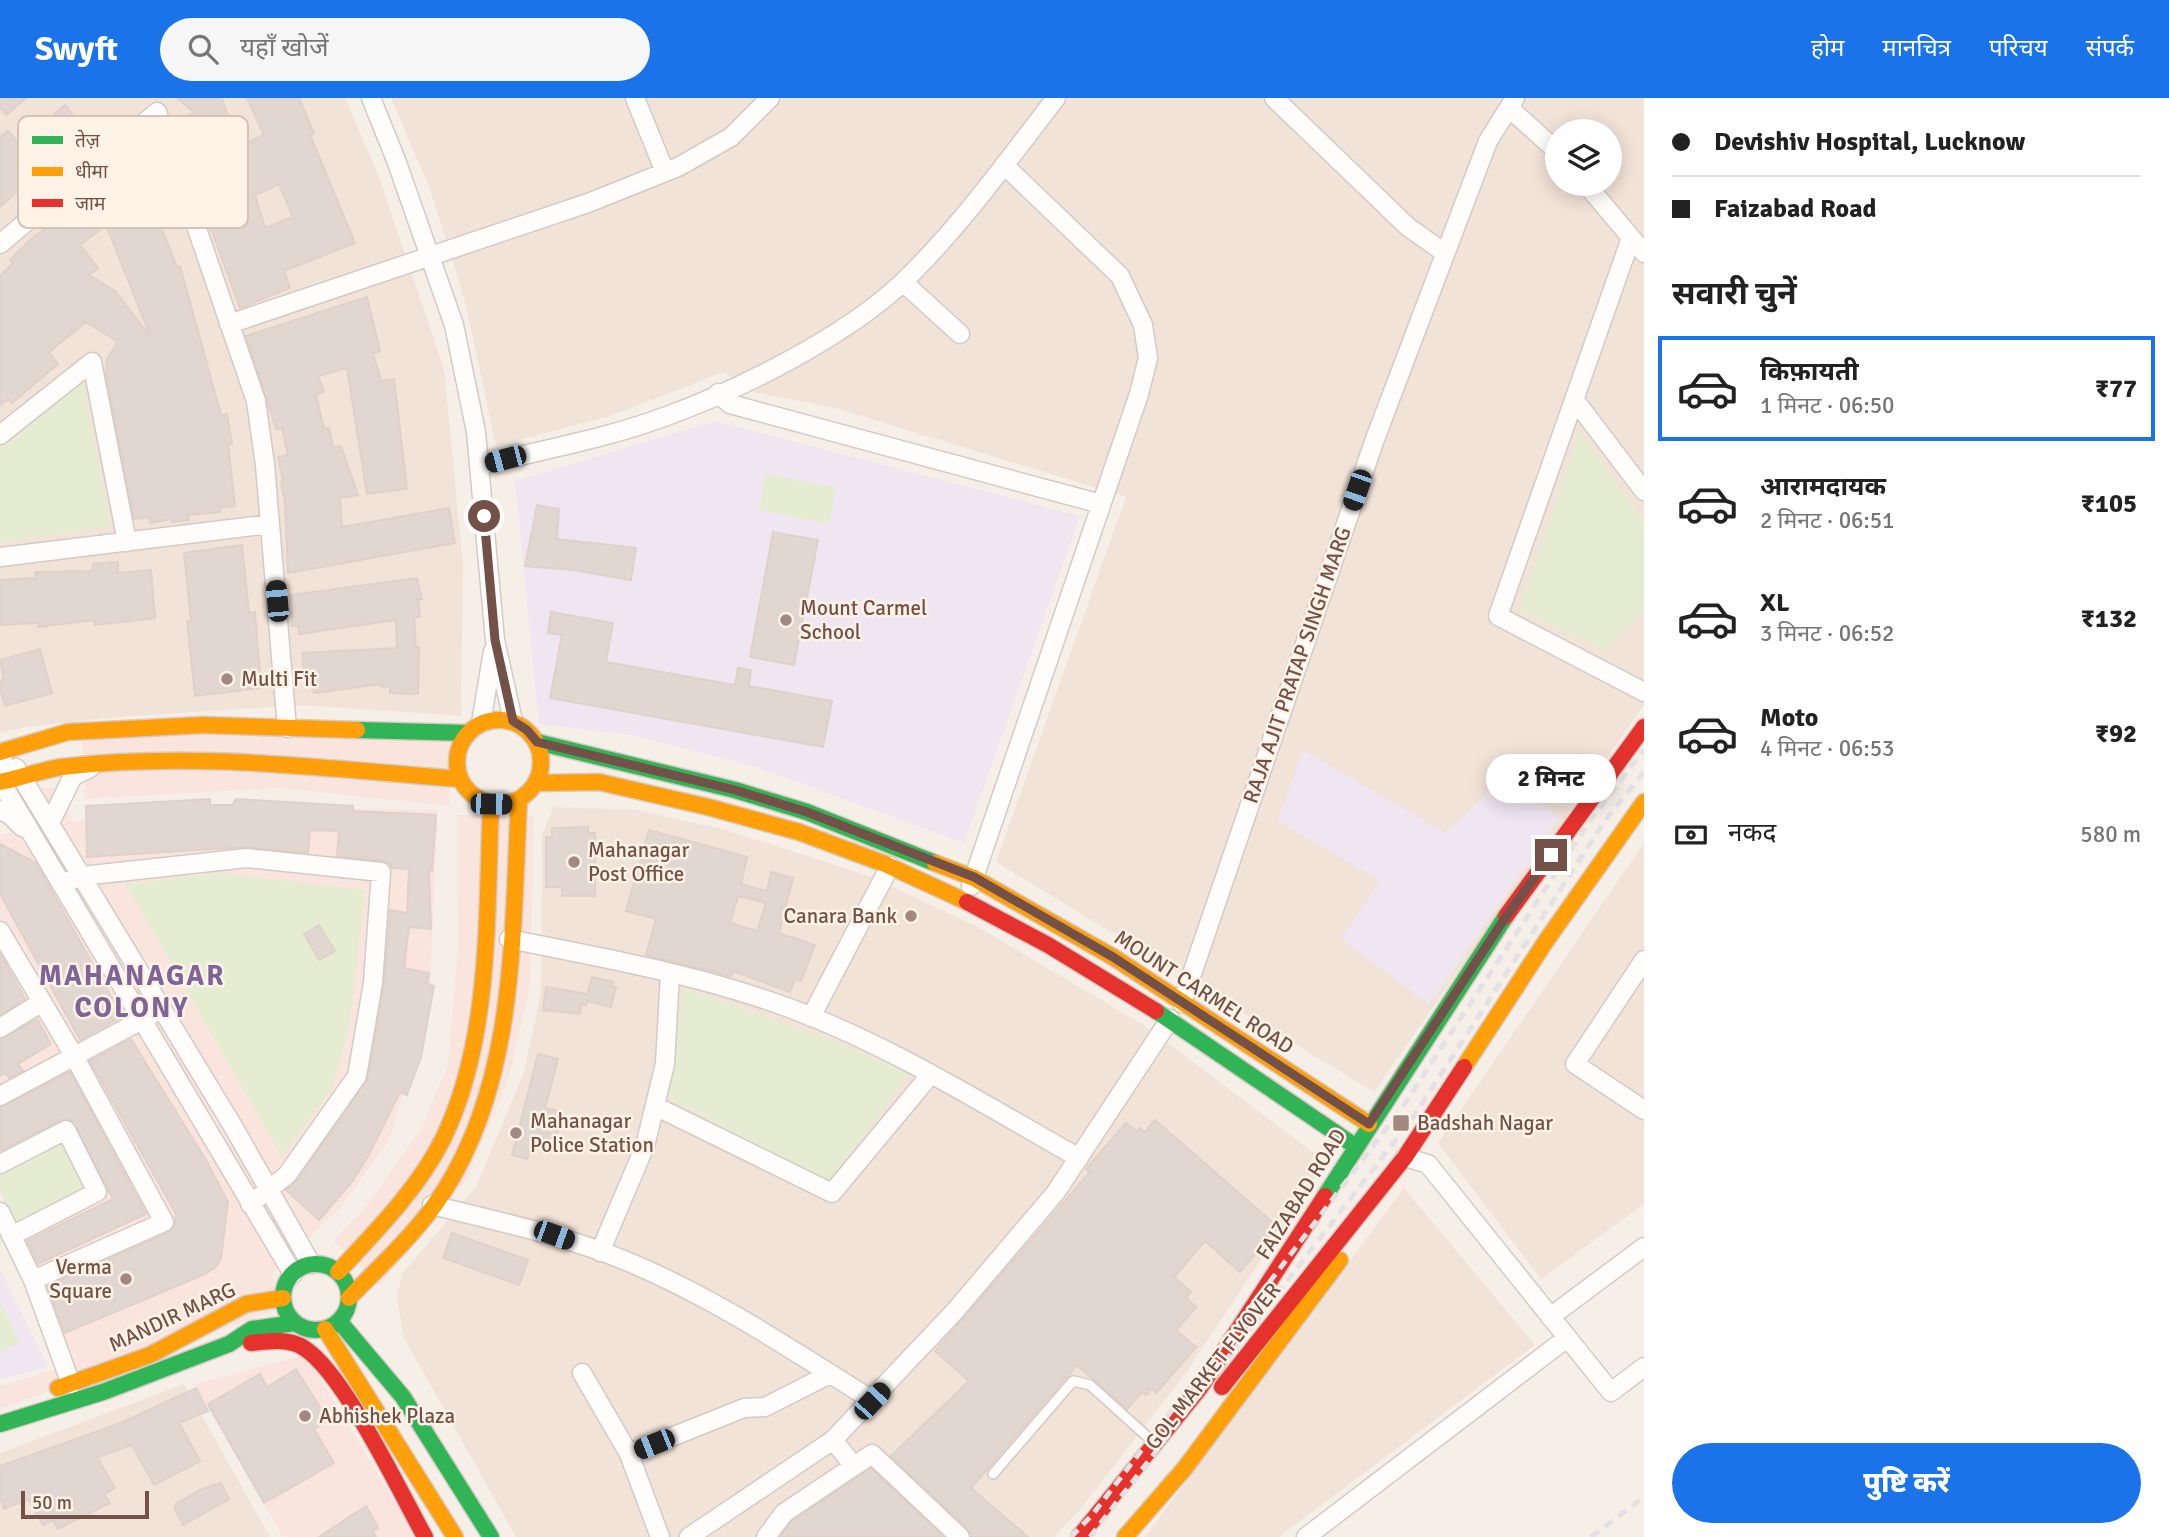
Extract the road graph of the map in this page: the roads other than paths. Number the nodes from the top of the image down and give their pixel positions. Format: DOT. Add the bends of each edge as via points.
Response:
graph roads {
  1 [pos="371,98"];
  2 [pos="635,98"];
  3 [pos="770,98"];
  4 [pos="1056,98"];
  5 [pos="1274,98"];
  6 [pos="1512,103"];
  7 [pos="1545,138"];
  8 [pos="1004,165"];
  9 [pos="665,172"];
  10 [pos="1596,196"];
  11 [pos="19,228"];
  12 [pos="196,228"];
  13 [pos="1631,238"];
  14 [pos="0,244"];
  15 [pos="1445,253"];
  16 [pos="1644,253"];
  17 [pos="429,254"];
  18 [pos="903,282"];
  19 [pos="229,324"];
  20 [pos="960,334"];
  21 [pos="718,393"];
  22 [pos="1574,399"];
  23 [pos="0,435"];
  24 [pos="479,466"];
  25 [pos="1644,491"];
  26 [pos="1101,504"];
  27 [pos="270,524"];
  28 [pos="127,542"];
  29 [pos="0,557"];
  30 [pos="495,640"];
  31 [pos="1644,692"];
  32 [pos="513,721"];
  33 [pos="1644,727"];
  34 [pos="287,728"];
  35 [pos="475,728"];
  36 [pos="537,742"];
  37 [pos="1,752"];
  38 [pos="99,764"];
  39 [pos="24,778"];
  40 [pos="460,779"];
  41 [pos="0,782"];
  42 [pos="536,783"];
  43 [pos="519,800"];
  44 [pos="1644,802"];
  45 [pos="491,804"];
  46 [pos="0,810"];
  47 [pos="50,823"];
  48 [pos="35,839"];
  49 [pos="890,866"];
  50 [pos="82,876"];
  51 [pos="974,877"];
  52 [pos="61,884"];
  53 [pos="966,900"];
  54 [pos="0,931"];
  55 [pos="509,939"];
  56 [pos="1644,960"];
  57 [pos="670,973"];
  58 [pos="42,1002"];
  59 [pos="1182,1003"];
  60 [pos="161,1009"];
  61 [pos="811,1017"];
  62 [pos="1170,1019"];
  63 [pos="141,1021"];
  64 [pos="0,1028"];
  65 [pos="73,1054"];
  66 [pos="931,1074"];
  67 [pos="0,1096"];
  68 [pos="655,1105"];
  69 [pos="1644,1110"];
  70 [pos="1369,1124"];
  71 [pos="1354,1146"];
  72 [pos="1405,1157"];
  73 [pos="1079,1158"];
  74 [pos="0,1164"];
  75 [pos="269,1189"];
  76 [pos="250,1204"];
  77 [pos="432,1205"];
  78 [pos="0,1212"];
  79 [pos="1357,1220"];
  80 [pos="11,1236"];
  81 [pos="1644,1247"];
  82 [pos="600,1252"];
  83 [pos="311,1264"];
  84 [pos="338,1272"];
  85 [pos="293,1274"];
  86 [pos="33,1280"];
  87 [pos="283,1298"];
  88 [pos="349,1298"];
  89 [pos="1550,1317"];
  90 [pos="295,1322"];
  91 [pos="332,1325"];
  92 [pos="1567,1339"];
  93 [pos="229,1344"];
  94 [pos="1644,1367"];
  95 [pos="582,1373"];
  96 [pos="830,1374"];
  97 [pos="71,1384"];
  98 [pos="872,1401"];
  99 [pos="1209,1404"];
  100 [pos="0,1408"];
  101 [pos="0,1424"];
  102 [pos="833,1440"];
  103 [pos="1155,1444"];
  104 [pos="629,1454"];
  105 [pos="854,1466"];
  106 [pos="993,1474"];
  107 [pos="425,1537"];
  108 [pos="455,1537"];
  109 [pos="491,1537"];
  110 [pos="660,1537"];
  111 [pos="689,1537"];
  112 [pos="766,1537"];
  113 [pos="960,1537"];
  114 [pos="1079,1537"];
  115 [pos="1125,1537"];
  116 [pos="1306,1537"];
  1 -- 17 [label="street"];
  2 -- 9 [label="street"];
  3 -- 9 [label="street" via="731,137"];
  4 -- 8 [label="street"];
  5 -- 15 [label="street" via="1408,227"];
  6 -- 7 [label="street"];
  6 -- 15 [label="street, RAJA AJIT PRATAP SINGH MARG" via="1488,141"];
  8 -- 18 [label="street"];
  8 -- 26 [label="street" via="1120,275 1143,325 1148,358"];
  9 -- 17 [label="street" via="588,203"];
  10 -- 13 [label="street"];
  11 -- 14 [label="street"];
  12 -- 19 [label="street"];
  13 -- 16 [label="street"];
  13 -- 22 [label="street"];
  15 -- 59 [label="street, RAJA AJIT PRATAP SINGH MARG" via="1375,439"];
  17 -- 19 [label="street"];
  17 -- 24 [label="street" via="454,326"];
  18 -- 20 [label="street"];
  18 -- 21 [label="street" via="844,328"];
  19 -- 27 [label="street" via="256,401"];
  21 -- 24 [label="street" via="663,417"];
  21 -- 26 [label="street" via="730,404"];
  22 -- 25 [label="street"];
  22 -- 31 [label="street" via="1498,616"];
  23 -- 28 [label="street" via="92,362"];
  24 -- 30 [label="street"];
  26 -- 51 [label="street"];
  27 -- 28 [label="street"];
  27 -- 34 [label="street"];
  28 -- 29 [label="street"];
  30 -- 32 [label="street"];
  30 -- 35 [label="street"];
  32 -- 35 [label="street" via="498,719"];
  32 -- 36 [label="street"];
  33 -- 70 [label="street, FAIZABAD ROAD" via="1505,918"];
  34 -- 35 [label="street"];
  34 -- 37 [label="street" via="203,725 68,732"];
  35 -- 40 [label="street" via="459,747"];
  36 -- 42 [label="street" via="542,763"];
  36 -- 51 [label="street, MOUNT CARMEL ROAD" via="807,812"];
  37 -- 39 [label="street"];
  37 -- 41 [label="street"];
  38 -- 39 [label="street" via="59,767"];
  38 -- 40 [label="street" via="215,761"];
  38 -- 47 [label="street" via="73,776"];
  39 -- 41 [label="street"];
  39 -- 47 [label="street"];
  40 -- 45 [label="street" via="472,796"];
  41 -- 48 [label="street"];
  42 -- 43 [label="street"];
  42 -- 49 [label="street" via="585,781 678,799 842,846"];
  43 -- 45 [label="street"];
  43 -- 55 [label="street"];
  44 -- 72 [label="street" via="1546,941"];
  45 -- 84 [label="street" via="469,1068 443,1139 388,1218"];
  46 -- 48 [label="street"];
  47 -- 50 [label="street"];
  48 -- 52 [label="street"];
  49 -- 53 [label="street"];
  49 -- 61 [label="street"];
  50 -- 52 [label="street"];
  50 -- 60 [label="street"];
  50 -- 75 [label="street" via="247,858 382,872 373,983 357,1076 287,1175"];
  51 -- 53 [label="street"];
  51 -- 59 [label="street, MOUNT CARMEL ROAD" via="1113,957"];
  52 -- 63 [label="street"];
  53 -- 62 [label="street" via="1118,984"];
  54 -- 58 [label="street"];
  55 -- 57 [label="street"];
  55 -- 77 [label="street" via="495,1069 469,1141"];
  56 -- 69 [label="street" via="1575,1064"];
  57 -- 61 [label="street"];
  57 -- 68 [label="street" via="665,1064"];
  58 -- 64 [label="street"];
  58 -- 65 [label="street"];
  59 -- 70 [label="street, MOUNT CARMEL ROAD"];
  60 -- 63 [label="street"];
  60 -- 75 [label="street"];
  61 -- 66 [label="street"];
  62 -- 71 [label="street"];
  62 -- 73 [label="street"];
  63 -- 65 [label="street"];
  63 -- 76 [label="street"];
  65 -- 67 [label="street"];
  65 -- 86 [label="street" via="164,1222"];
  66 -- 68 [label="street" via="832,1193"];
  66 -- 73 [label="street"];
  68 -- 82 [label="street" via="645,1146"];
  70 -- 71 [label="street, FAIZABAD ROAD"];
  71 -- 103 [label="street, FAIZABAD ROAD" via="1312,1220 1200,1388"];
  72 -- 79 [label="street"];
  72 -- 89 [label="street" via="1428,1164"];
  73 -- 98 [label="street" via="1056,1192 955,1311"];
  74 -- 80 [label="street" via="66,1130 97,1192"];
  75 -- 76 [label="street"];
  75 -- 83 [label="street"];
  76 -- 85 [label="street"];
  77 -- 82 [label="street" via="554,1235"];
  77 -- 88 [label="street"];
  78 -- 80 [label="street"];
  79 -- 99 [label="street, GOL MARKET FLYOVER"];
  79 -- 115 [label="street" via="1343,1257 1185,1468"];
  80 -- 86 [label="street"];
  81 -- 89 [label="street"];
  82 -- 96 [label="street" via="747,1322"];
  83 -- 84 [label="street"];
  83 -- 85 [label="street"];
  84 -- 88 [label="street"];
  85 -- 87 [label="street"];
  86 -- 97 [label="street"];
  87 -- 90 [label="street"];
  87 -- 97 [label="street, MANDIR MARG" via="246,1304 150,1354"];
  88 -- 91 [label="street"];
  89 -- 92 [label="street"];
  90 -- 91 [label="street" via="313,1330"];
  90 -- 93 [label="street" via="252,1329"];
  91 -- 108 [label="street" via="341,1354"];
  91 -- 109 [label="street" via="367,1349 436,1441"];
  92 -- 94 [label="street" via="1611,1392"];
  92 -- 116 [label="street"];
  93 -- 101 [label="street" via="103,1392"];
  93 -- 107 [label="street" via="279,1341 302,1346 315,1355 327,1367"];
  95 -- 104 [label="street"];
  96 -- 98 [label="street"];
  96 -- 104 [label="street" via="765,1407 744,1408"];
  97 -- 100 [label="street, MANDIR MARG"];
  98 -- 102 [label="street"];
  102 -- 105 [label="street"];
  102 -- 111 [label="street"];
  103 -- 106 [label="lane" via="1090,1385 1073,1381"];
  103 -- 114 [label="street, FAIZABAD ROAD"];
  104 -- 110 [label="street"];
  105 -- 112 [label="street" via="784,1513"];
  105 -- 113 [label="street" via="872,1454"];
}
